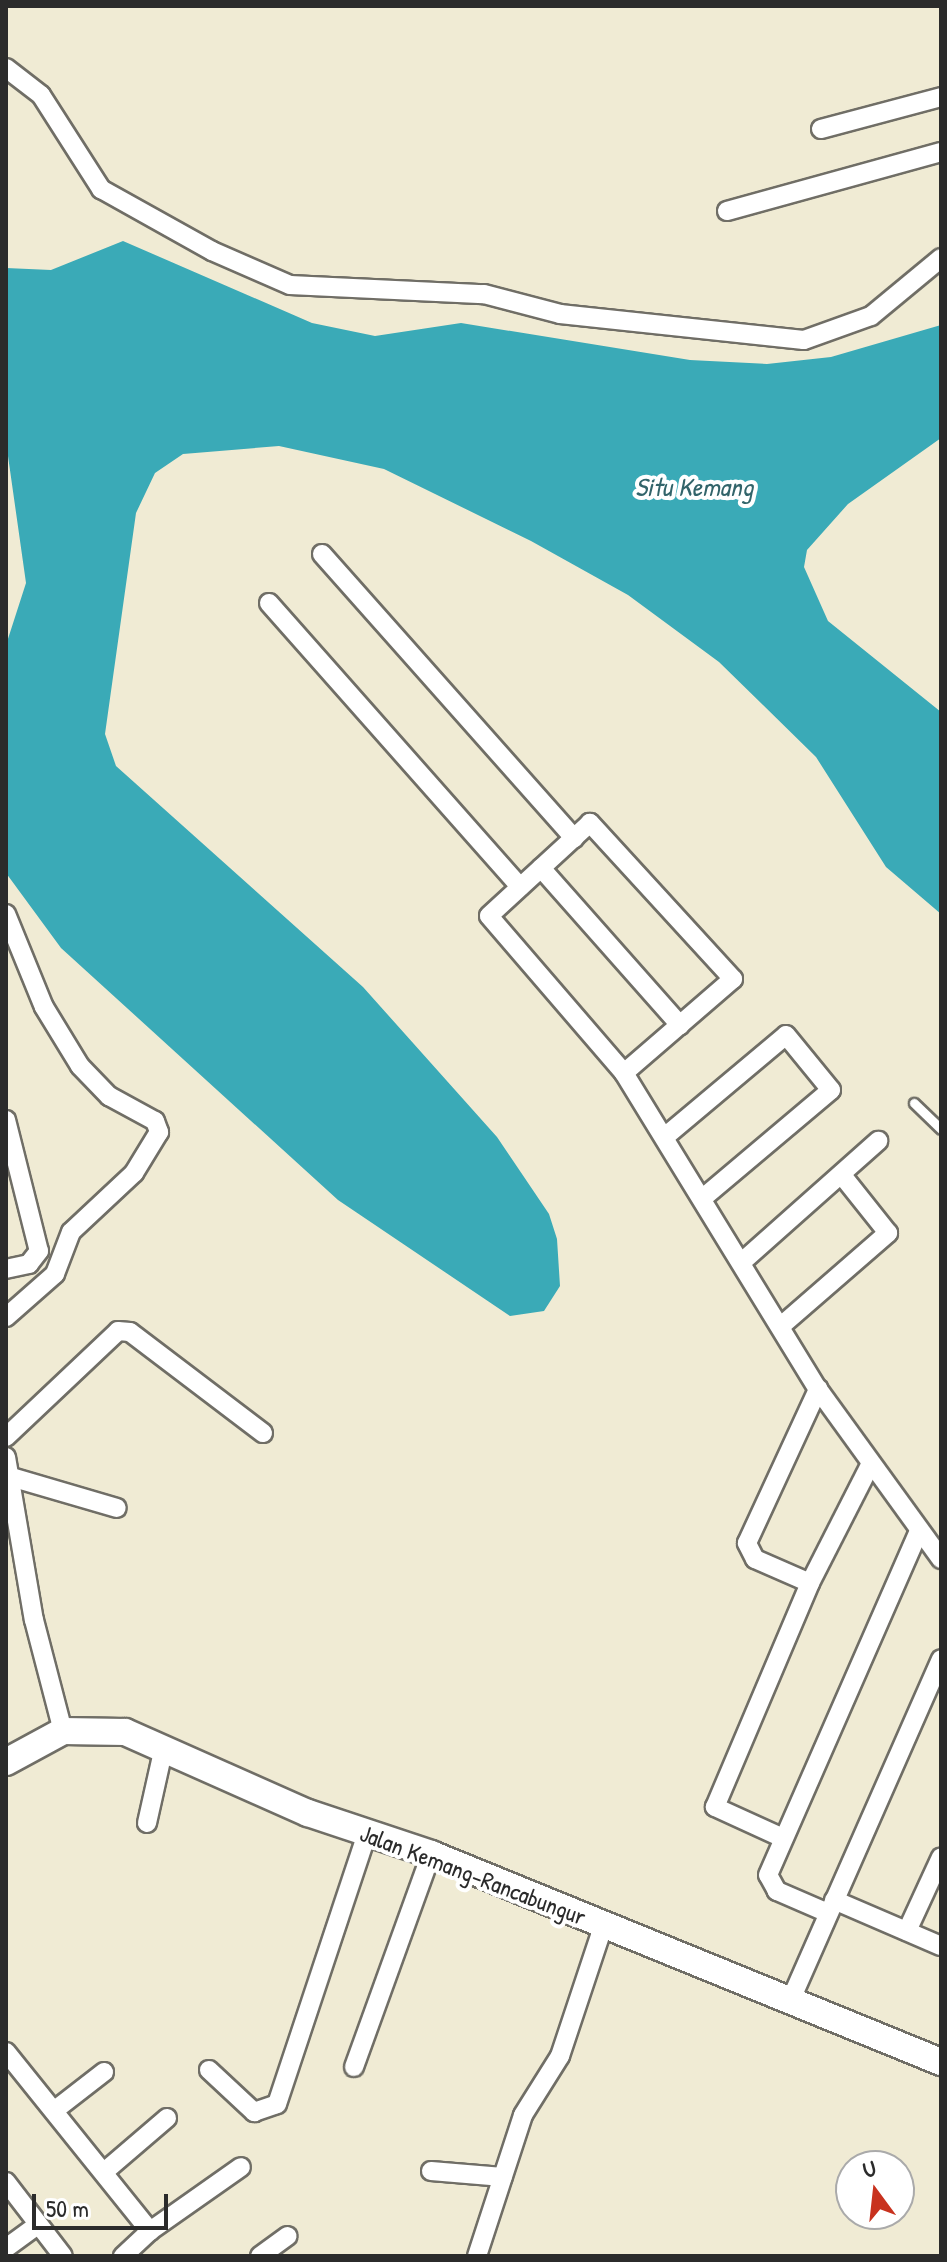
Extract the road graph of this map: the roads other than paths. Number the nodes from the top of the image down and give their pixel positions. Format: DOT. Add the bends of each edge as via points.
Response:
graph roads {
  1 [pos="6,68"];
  2 [pos="941,97"];
  3 [pos="821,129"];
  4 [pos="941,152"];
  5 [pos="727,211"];
  6 [pos="941,258"];
  7 [pos="322,554"];
  8 [pos="269,603"];
  9 [pos="574,838"];
  10 [pos="541,868"];
  11 [pos="520,887"];
  12 [pos="6,914"];
  13 [pos="680,1025"];
  14 [pos="624,1073"];
  15 [pos="914,1103"];
  16 [pos="6,1120"];
  17 [pos="941,1129"];
  18 [pos="667,1135"];
  19 [pos="878,1141"];
  20 [pos="841,1174"];
  21 [pos="705,1196"];
  22 [pos="743,1261"];
  23 [pos="6,1269"];
  24 [pos="6,1317"];
  25 [pos="781,1326"];
  26 [pos="818,1389"];
  27 [pos="263,1433"];
  28 [pos="6,1437"];
  29 [pos="6,1457"];
  30 [pos="870,1465"];
  31 [pos="11,1477"];
  32 [pos="117,1508"];
  33 [pos="919,1531"];
  34 [pos="941,1559"];
  35 [pos="810,1583"];
  36 [pos="941,1659"];
  37 [pos="63,1731"];
  38 [pos="164,1747"];
  39 [pos="6,1762"];
  40 [pos="147,1823"];
  41 [pos="367,1833"];
  42 [pos="783,1838"];
  43 [pos="431,1854"];
  44 [pos="939,1866"];
  45 [pos="831,1906"];
  46 [pos="604,1924"];
  47 [pos="907,1931"];
  48 [pos="941,1946"];
  49 [pos="792,1997"];
  50 [pos="6,2053"];
  51 [pos="941,2062"];
  52 [pos="354,2067"];
  53 [pos="209,2070"];
  54 [pos="104,2072"];
  55 [pos="55,2110"];
  56 [pos="167,2118"];
  57 [pos="241,2167"];
  58 [pos="431,2171"];
  59 [pos="104,2172"];
  60 [pos="503,2177"];
  61 [pos="6,2182"];
  62 [pos="38,2225"];
  63 [pos="150,2231"];
  64 [pos="288,2236"];
  65 [pos="6,2248"];
  66 [pos="63,2256"];
  67 [pos="123,2256"];
  68 [pos="260,2256"];
  69 [pos="477,2256"];
  1 -- 6 [label="street" via="47,103 101,189 198,244 290,285 484,294 560,314 804,340 871,316"];
  2 -- 3 [label="street"];
  4 -- 5 [label="street"];
  7 -- 9 [label="street"];
  8 -- 11 [label="street"];
  9 -- 10 [label="street"];
  9 -- 13 [label="street" via="590,823 733,979"];
  10 -- 11 [label="street"];
  10 -- 13 [label="street"];
  11 -- 14 [label="street" via="489,916"];
  12 -- 24 [label="street" via="44,1007 80,1066 109,1096 155,1121 159,1132 134,1173 71,1232 55,1274"];
  13 -- 14 [label="street"];
  14 -- 18 [label="street"];
  15 -- 17 [label="lane"];
  16 -- 23 [label="street" via="39,1251 29,1264"];
  18 -- 21 [label="street"];
  18 -- 21 [label="street" via="786,1035 831,1090"];
  19 -- 20 [label="street"];
  20 -- 22 [label="street"];
  20 -- 25 [label="street" via="888,1233"];
  21 -- 22 [label="street"];
  22 -- 25 [label="street"];
  25 -- 26 [label="street"];
  26 -- 30 [label="street"];
  26 -- 35 [label="street" via="747,1543 755,1559"];
  27 -- 28 [label="street" via="118,1331"];
  29 -- 31 [label="street"];
  30 -- 33 [label="street"];
  30 -- 35 [label="street"];
  31 -- 32 [label="street"];
  31 -- 37 [label="street" via="34,1620"];
  33 -- 34 [label="street"];
  33 -- 42 [label="street"];
  35 -- 42 [label="street" via="715,1807"];
  36 -- 45 [label="street"];
  37 -- 38 [label="street, Jalan Kemang–Rancabungur" via="115,1731"];
  37 -- 39 [label="street, Jalan Kemang–Rancabungur"];
  38 -- 40 [label="street"];
  38 -- 41 [label="street, Jalan Kemang–Rancabungur"];
  41 -- 43 [label="street, Jalan Kemang–Rancabungur"];
  41 -- 53 [label="street" via="277,2104 254,2112"];
  42 -- 45 [label="street" via="768,1885"];
  43 -- 46 [label="street, Jalan Kemang–Rancabungur"];
  43 -- 52 [label="street"];
  44 -- 47 [label="street"];
  45 -- 47 [label="street"];
  45 -- 49 [label="street"];
  46 -- 49 [label="street, Jalan Kemang–Rancabungur"];
  46 -- 60 [label="street" via="560,2056 528,2103"];
  47 -- 48 [label="street"];
  49 -- 51 [label="street, Jalan Kemang–Rancabungur"];
  50 -- 55 [label="street"];
  54 -- 55 [label="street"];
  55 -- 59 [label="street"];
  56 -- 59 [label="street"];
  57 -- 63 [label="street"];
  58 -- 60 [label="street"];
  59 -- 63 [label="street"];
  60 -- 69 [label="street"];
  61 -- 62 [label="street"];
  62 -- 65 [label="street"];
  62 -- 66 [label="street"];
  63 -- 67 [label="street"];
  64 -- 68 [label="street"];
}
